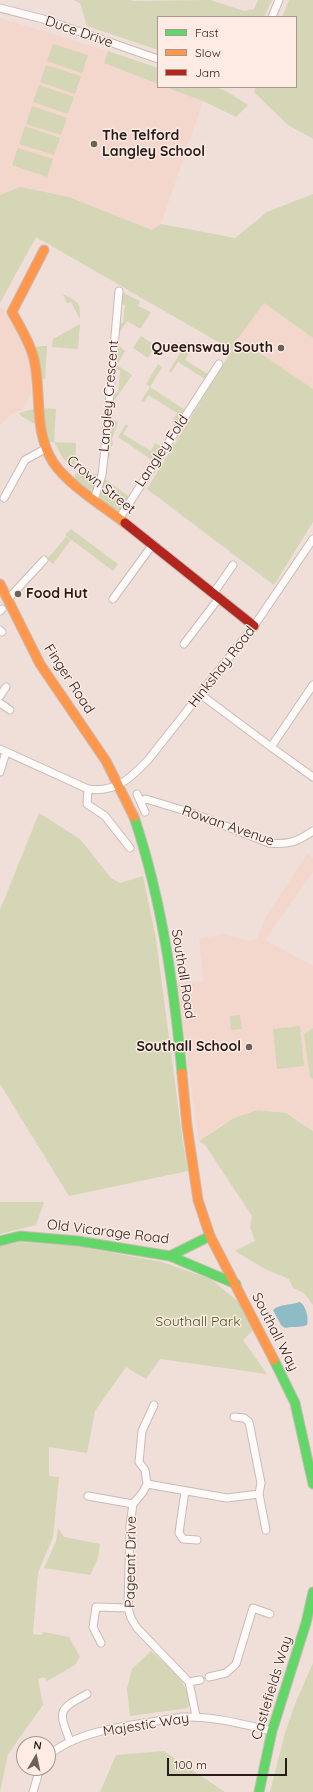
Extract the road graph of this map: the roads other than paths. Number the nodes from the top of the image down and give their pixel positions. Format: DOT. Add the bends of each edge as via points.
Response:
graph roads {
  1 [pos="279,0"];
  2 [pos="0,8"];
  3 [pos="272,16"];
  4 [pos="157,59"];
  5 [pos="44,250"];
  6 [pos="119,291"];
  7 [pos="219,364"];
  8 [pos="45,449"];
  9 [pos="4,498"];
  10 [pos="94,500"];
  11 [pos="119,519"];
  12 [pos="313,539"];
  13 [pos="152,544"];
  14 [pos="44,560"];
  15 [pos="234,564"];
  16 [pos="0,584"];
  17 [pos="216,596"];
  18 [pos="8,599"];
  19 [pos="113,599"];
  20 [pos="254,626"];
  21 [pos="184,644"];
  22 [pos="312,681"];
  23 [pos="6,687"];
  24 [pos="200,694"];
  25 [pos="0,696"];
  26 [pos="0,703"];
  27 [pos="10,710"];
  28 [pos="270,747"];
  29 [pos="3,751"];
  30 [pos="0,772"];
  31 [pos="313,777"];
  32 [pos="119,785"];
  33 [pos="88,789"];
  34 [pos="137,794"];
  35 [pos="141,801"];
  36 [pos="146,812"];
  37 [pos="313,831"];
  38 [pos="130,848"];
  39 [pos="210,1236"];
  40 [pos="0,1241"];
  41 [pos="170,1256"];
  42 [pos="236,1284"];
  43 [pos="154,1405"];
  44 [pos="234,1417"];
  45 [pos="147,1484"];
  46 [pos="313,1484"];
  47 [pos="185,1491"];
  48 [pos="259,1494"];
  49 [pos="88,1496"];
  50 [pos="133,1504"];
  51 [pos="266,1530"];
  52 [pos="197,1540"];
  53 [pos="313,1592"];
  54 [pos="128,1608"];
  55 [pos="270,1614"];
  56 [pos="101,1643"];
  57 [pos="209,1677"];
  58 [pos="200,1680"];
  59 [pos="190,1682"];
  60 [pos="87,1694"];
  61 [pos="196,1716"];
  62 [pos="272,1731"];
  63 [pos="70,1741"];
  64 [pos="56,1748"];
  65 [pos="38,1776"];
  66 [pos="33,1792"];
  67 [pos="259,1792"];
  1 -- 3 [label="street"];
  2 -- 4 [label="street, Duce Drive" via="43,19"];
  5 -- 8 [label="main road, Crown Street" via="12,312 26,336 35,364 38,426"];
  6 -- 10 [label="street, Langley Crescent" via="106,444 102,475"];
  7 -- 11 [label="street, Langley Fold"];
  8 -- 9 [label="street" via="25,460"];
  8 -- 10 [label="main road, Crown Street" via="64,476"];
  10 -- 11 [label="main road, Crown Street"];
  11 -- 13 [label="main road, Crown Street"];
  12 -- 20 [label="street, Hinkshay Road"];
  13 -- 17 [label="main road, Crown Street"];
  13 -- 19 [label="street"];
  14 -- 18 [label="street"];
  15 -- 17 [label="street"];
  16 -- 18 [label="main road, Finger Road"];
  17 -- 20 [label="main road, Crown Street"];
  17 -- 21 [label="street"];
  18 -- 32 [label="main road, Finger Road" via="40,664 106,761"];
  20 -- 24 [label="street, Hinkshay Road"];
  22 -- 28 [label="street"];
  23 -- 25 [label="street"];
  24 -- 28 [label="street"];
  24 -- 32 [label="street, Hinkshay Road" via="148,760"];
  26 -- 27 [label="street"];
  28 -- 31 [label="street"];
  29 -- 30 [label="street"];
  29 -- 33 [label="street"];
  32 -- 33 [label="street, Hinkshay Road" via="101,791"];
  32 -- 39 [label="main road, Southall Road" via="142,840 157,896 177,1022 190,1150 198,1200"];
  33 -- 38 [label="street" via="87,804 107,814"];
  34 -- 35 [label="street"];
  35 -- 36 [label="street"];
  35 -- 37 [label="street, Rowan Avenue" via="146,799 192,813 270,844 283,845 297,841"];
  39 -- 41 [label="main road, Old Vicarage Road"];
  39 -- 42 [label="main road, Southall Road"];
  40 -- 41 [label="main road, Old Vicarage Road" via="20,1236 78,1241"];
  41 -- 42 [label="main road"];
  42 -- 46 [label="main road, Southall Way" via="296,1403"];
  43 -- 45 [label="street" via="142,1431 139,1462 145,1470"];
  44 -- 48 [label="street" via="244,1418 249,1422 262,1483"];
  45 -- 47 [label="street"];
  45 -- 50 [label="street, Pageant Drive"];
  47 -- 48 [label="street" via="227,1498"];
  47 -- 52 [label="street" via="179,1533 183,1538"];
  48 -- 51 [label="street"];
  49 -- 50 [label="street"];
  50 -- 54 [label="street, Pageant Drive"];
  53 -- 62 [label="main road, Castlefields Way" via="306,1623"];
  54 -- 56 [label="street" via="96,1607 93,1627"];
  54 -- 59 [label="street, Pageant Drive" via="130,1618 137,1628"];
  55 -- 57 [label="street" via="253,1608 236,1664 226,1673"];
  58 -- 59 [label="street"];
  59 -- 61 [label="street"];
  60 -- 63 [label="street" via="66,1706 62,1712 62,1720"];
  61 -- 62 [label="street, Majestic Way"];
  61 -- 63 [label="street, Majestic Way" via="99,1732"];
  62 -- 67 [label="main road, Castlefields Way"];
  63 -- 64 [label="street, Majestic Way"];
  65 -- 66 [label="street"];
}
